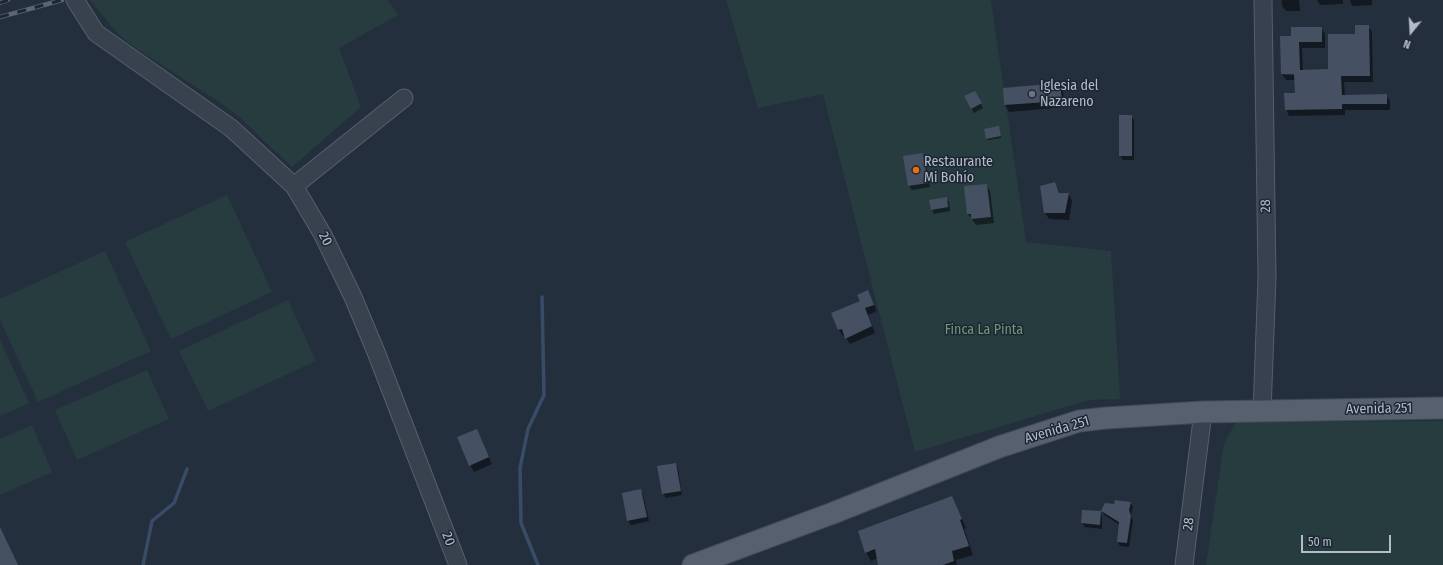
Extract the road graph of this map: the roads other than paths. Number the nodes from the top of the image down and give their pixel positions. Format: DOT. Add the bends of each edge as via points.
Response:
graph roads {
  1 [pos="75,0"];
  2 [pos="1263,0"];
  3 [pos="404,98"];
  4 [pos="294,186"];
  5 [pos="1443,408"];
  6 [pos="1203,412"];
  7 [pos="1262,412"];
  8 [pos="458,565"];
  9 [pos="693,565"];
  10 [pos="1184,565"];
  1 -- 4 [label="street, 20" via="96,33 231,128"];
  2 -- 7 [label="street, 28" via="1267,277"];
  3 -- 4 [label="street"];
  4 -- 8 [label="street, 20" via="323,235 353,297"];
  5 -- 7 [label="main road, Avenida 251"];
  6 -- 7 [label="main road, Avenida 251"];
  6 -- 9 [label="main road, Avenida 251" via="1079,421 999,447"];
  6 -- 10 [label="street, 28"];
}
